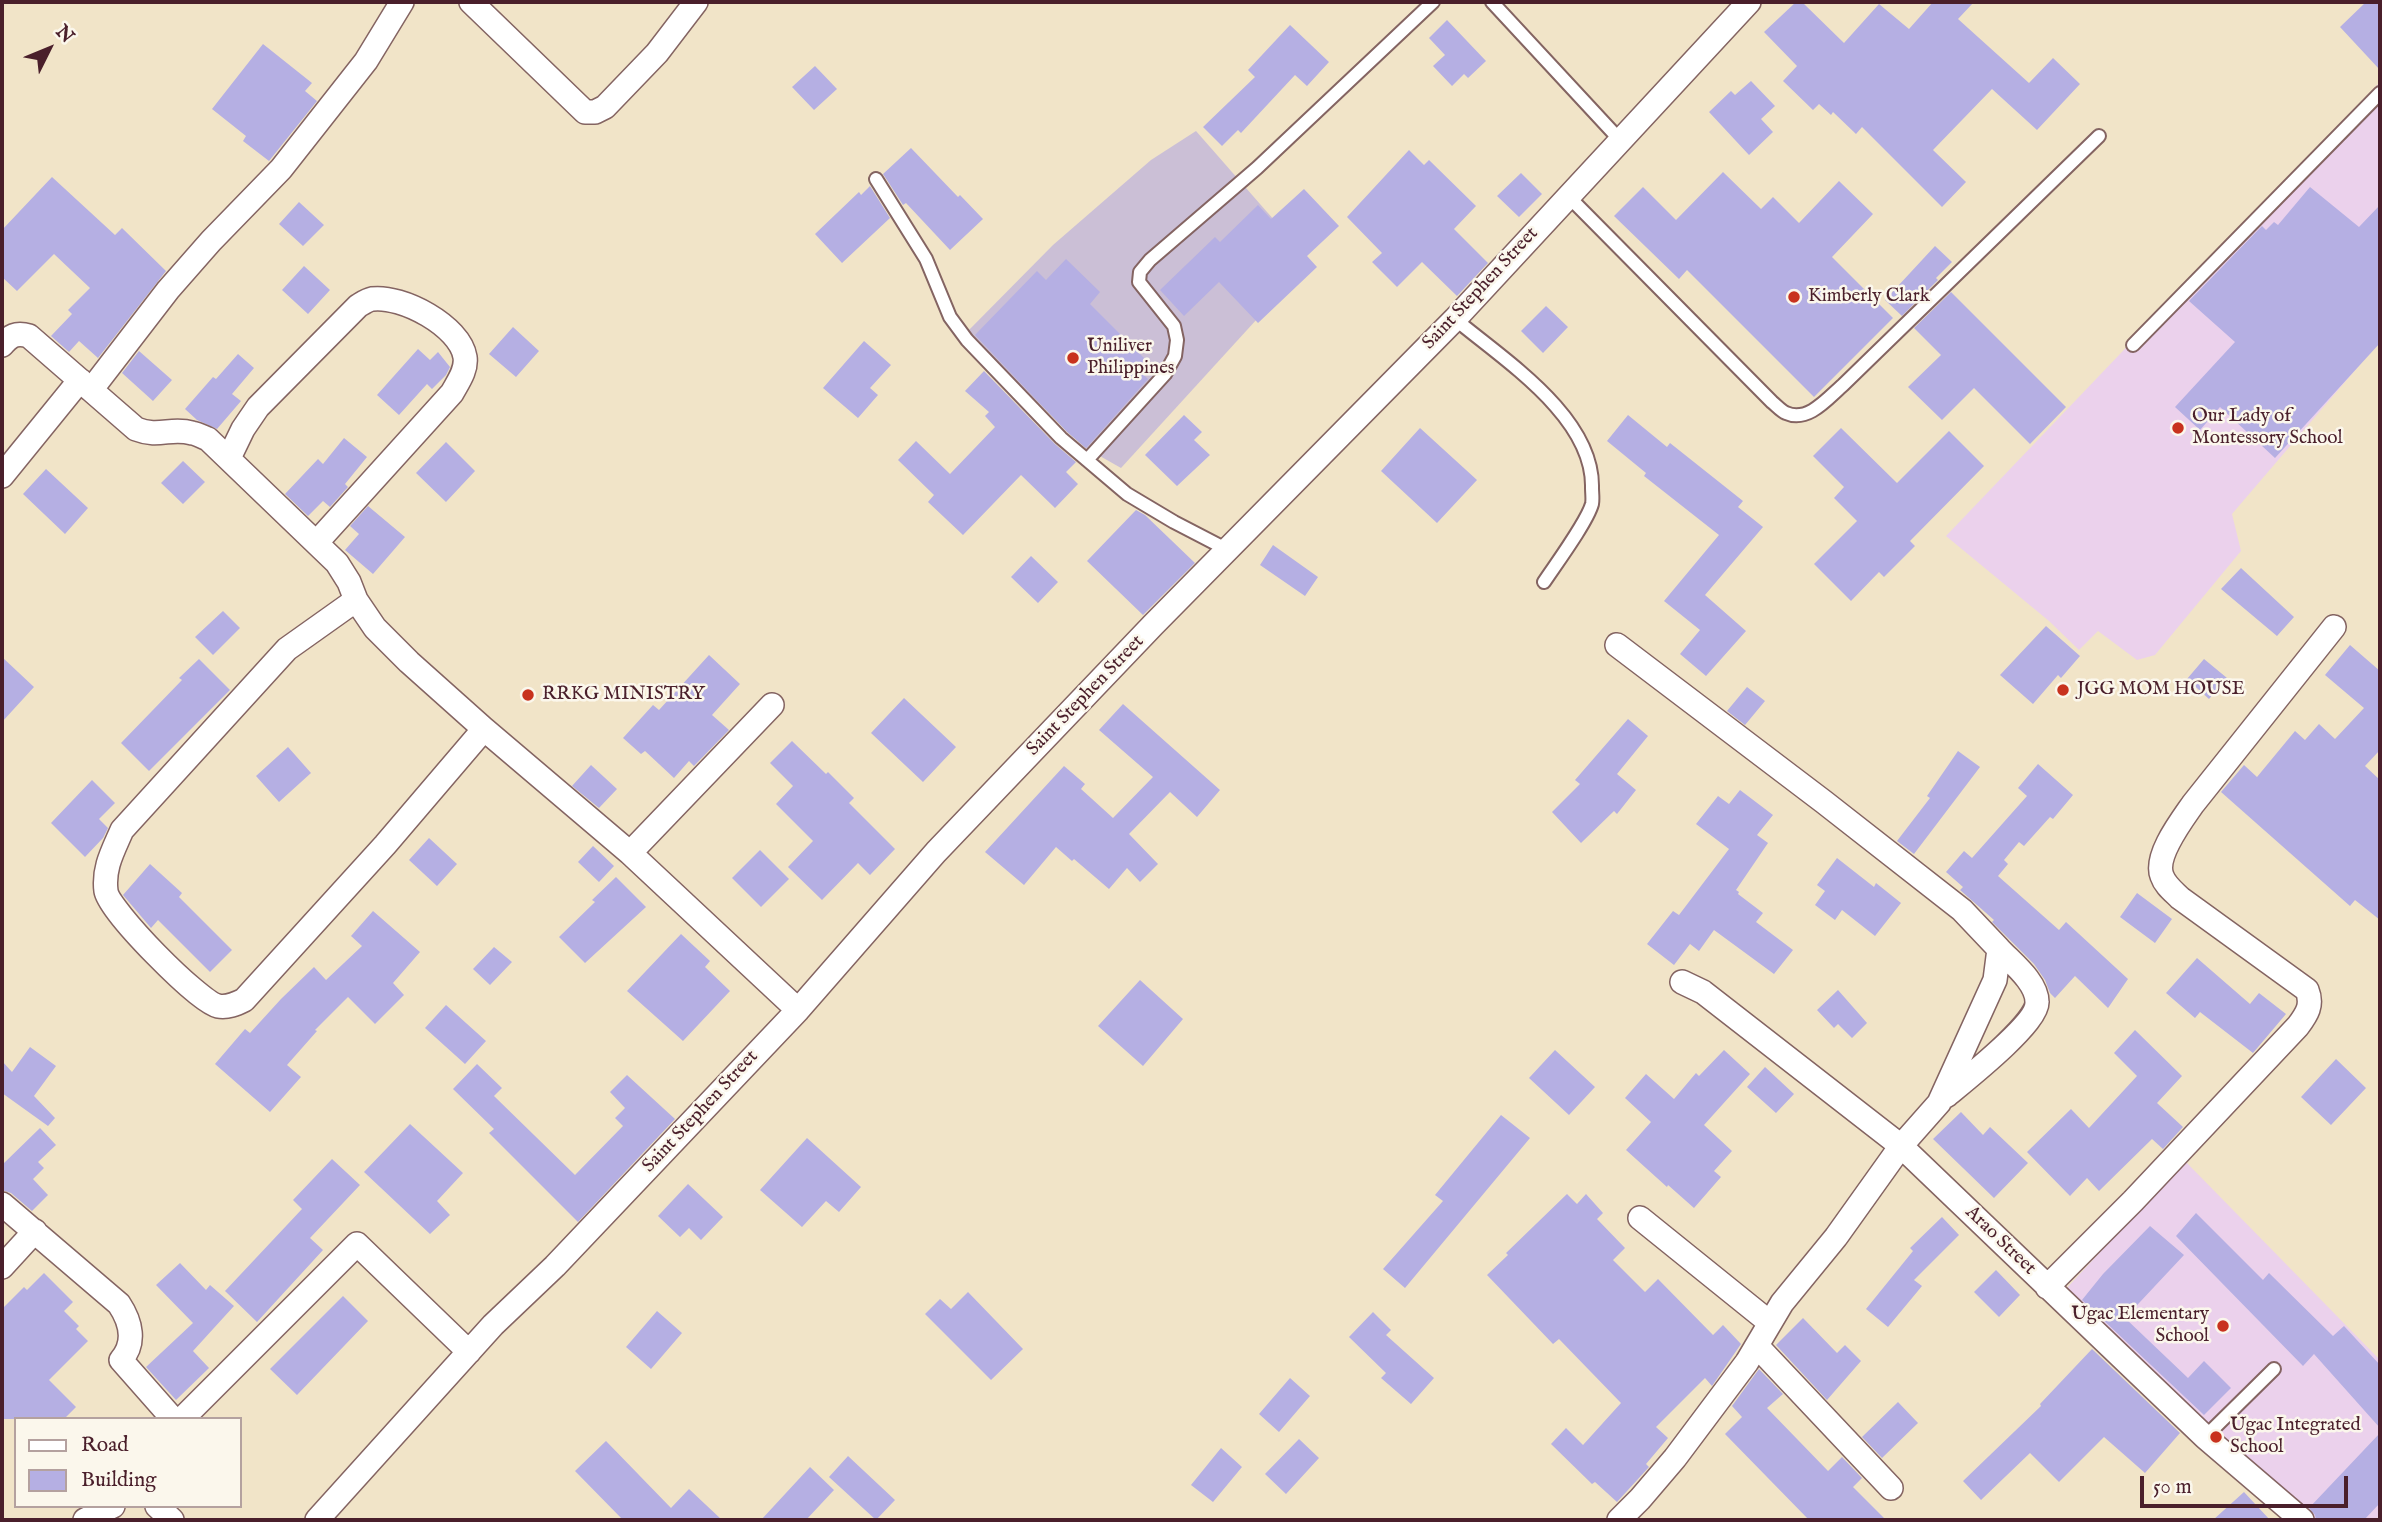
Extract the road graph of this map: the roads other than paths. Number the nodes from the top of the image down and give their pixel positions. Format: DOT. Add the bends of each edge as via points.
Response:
graph roads {
  1 [pos="402,2"];
  2 [pos="471,2"];
  3 [pos="696,2"];
  4 [pos="1433,2"];
  5 [pos="1492,2"];
  6 [pos="1749,2"];
  7 [pos="2380,93"];
  8 [pos="2099,136"];
  9 [pos="1620,140"];
  10 [pos="876,178"];
  11 [pos="1568,197"];
  12 [pos="1455,319"];
  13 [pos="2,345"];
  14 [pos="2133,345"];
  15 [pos="86,385"];
  16 [pos="229,457"];
  17 [pos="1087,460"];
  18 [pos="2,476"];
  19 [pos="317,542"];
  20 [pos="1228,550"];
  21 [pos="1544,582"];
  22 [pos="356,600"];
  23 [pos="2334,627"];
  24 [pos="1617,645"];
  25 [pos="772,705"];
  26 [pos="484,729"];
  27 [pos="631,853"];
  28 [pos="1999,949"];
  29 [pos="1682,982"];
  30 [pos="798,1010"];
  31 [pos="1939,1103"];
  32 [pos="1901,1146"];
  33 [pos="2,1204"];
  34 [pos="1640,1218"];
  35 [pos="35,1231"];
  36 [pos="2,1267"];
  37 [pos="2047,1287"];
  38 [pos="1769,1322"];
  39 [pos="1757,1346"];
  40 [pos="469,1352"];
  41 [pos="2274,1369"];
  42 [pos="171,1417"];
  43 [pos="184,1417"];
  44 [pos="2205,1437"];
  45 [pos="1891,1488"];
  46 [pos="109,1508"];
  47 [pos="159,1508"];
  48 [pos="85,1520"];
  49 [pos="172,1520"];
  50 [pos="317,1520"];
  51 [pos="1619,1520"];
  52 [pos="2302,1520"];
  1 -- 15 [label="street" via="366,61 281,169 211,241"];
  2 -- 3 [label="street" via="585,112 595,112 657,53"];
  4 -- 17 [label="lane" via="1140,272 1139,282 1174,326 1175,356 1165,374"];
  5 -- 9 [label="lane"];
  6 -- 9 [label="street, Saint Stephen Street"];
  7 -- 14 [label="lane"];
  8 -- 11 [label="lane" via="1843,385 1814,410 1800,415 1786,413 1772,402"];
  9 -- 11 [label="street, Saint Stephen Street"];
  10 -- 17 [label="lane" via="926,259 950,317 967,340"];
  11 -- 12 [label="street, Saint Stephen Street"];
  12 -- 20 [label="street, Saint Stephen Street"];
  12 -- 21 [label="lane" via="1558,408 1587,454 1592,504"];
  13 -- 15 [label="street" via="13,335 29,336"];
  15 -- 16 [label="street" via="136,429 150,435 191,432"];
  15 -- 18 [label="street"];
  16 -- 19 [label="street"];
  16 -- 19 [label="street" via="258,407 369,299 410,306 443,327 465,358 464,371 452,393"];
  17 -- 20 [label="lane" via="1127,494"];
  19 -- 22 [label="street" via="337,563"];
  20 -- 30 [label="street, Saint Stephen Street" via="936,852"];
  22 -- 26 [label="street" via="375,628"];
  22 -- 26 [label="street" via="287,649 122,830 106,866 106,894 153,952 219,1007 244,1000"];
  23 -- 37 [label="street" via="2193,804 2161,863 2161,875 2180,898 2307,990 2311,1000 2308,1011"];
  24 -- 28 [label="street" via="1962,910"];
  25 -- 27 [label="street"];
  26 -- 27 [label="street"];
  27 -- 30 [label="street"];
  28 -- 31 [label="street" via="1995,980"];
  28 -- 31 [label="street" via="2033,988 2038,1002 2035,1014"];
  29 -- 32 [label="street, Arao Street" via="1703,992"];
  30 -- 40 [label="street, Saint Stephen Street"];
  31 -- 32 [label="street"];
  32 -- 37 [label="street, Arao Street"];
  32 -- 38 [label="street"];
  33 -- 35 [label="street"];
  34 -- 38 [label="street"];
  35 -- 36 [label="street"];
  35 -- 42 [label="street" via="120,1304 130,1332 129,1351 121,1360"];
  37 -- 44 [label="street, Arao Street"];
  38 -- 39 [label="street"];
  39 -- 45 [label="street"];
  39 -- 51 [label="street" via="1675,1458"];
  40 -- 43 [label="street" via="357,1244"];
  40 -- 50 [label="street, Saint Stephen Street"];
  41 -- 44 [label="lane"];
  44 -- 52 [label="street, Arao Street"];
  46 -- 48 [label="street"];
  47 -- 49 [label="street"];
}
